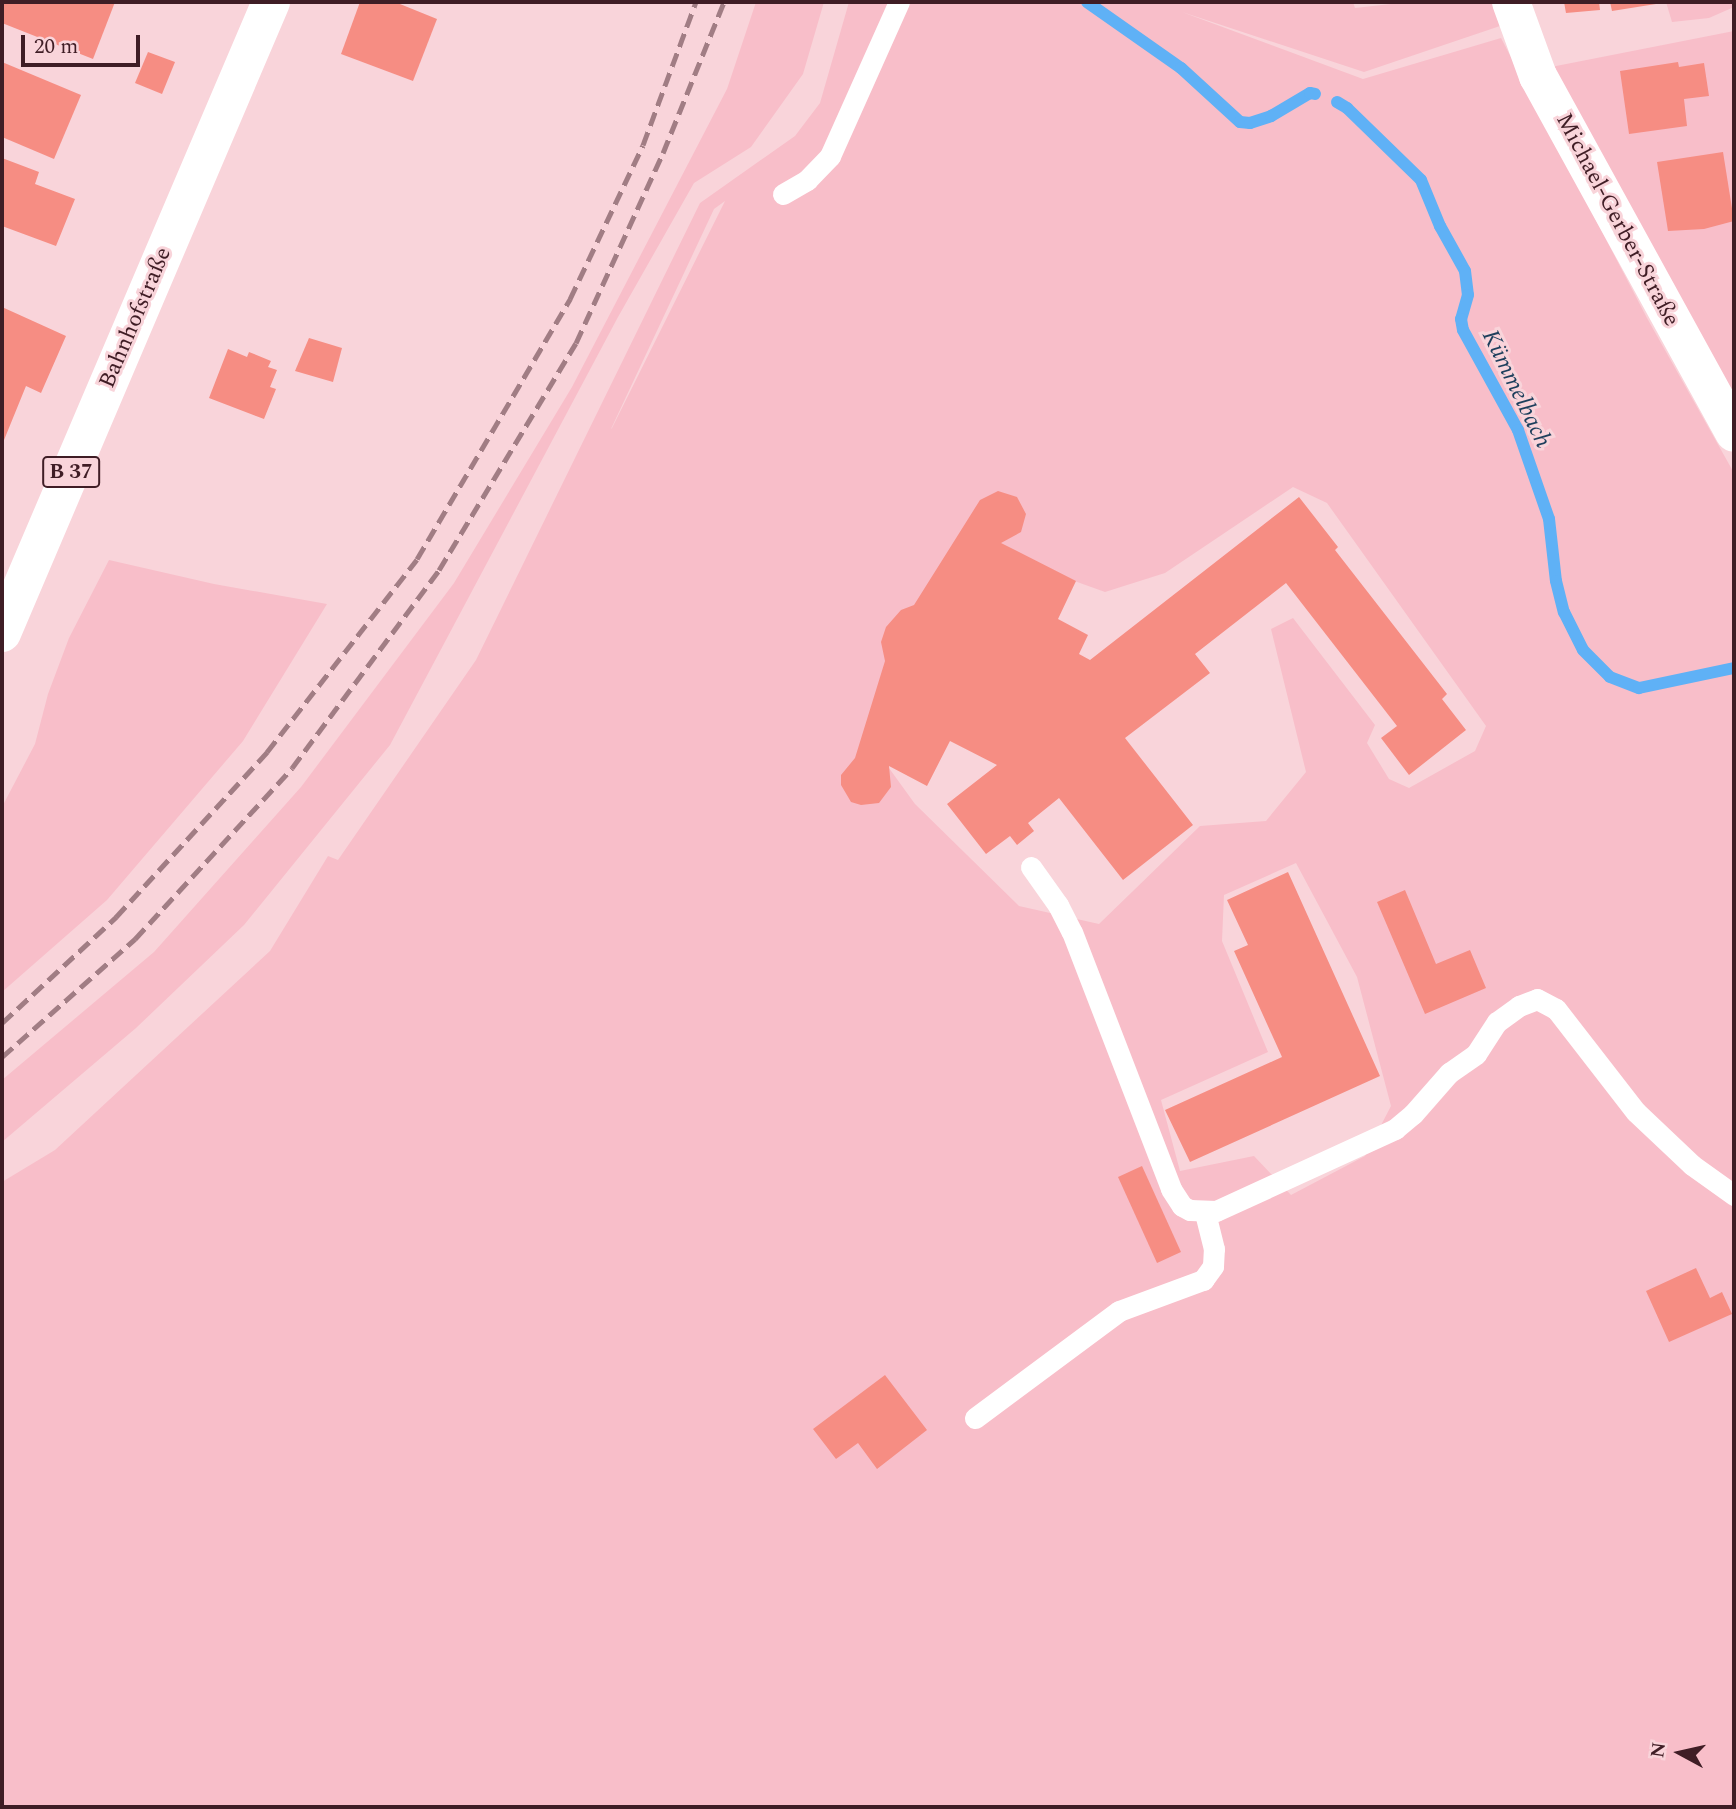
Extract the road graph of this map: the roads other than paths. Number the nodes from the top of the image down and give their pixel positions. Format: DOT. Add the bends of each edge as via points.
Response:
graph roads {
  1 [pos="271,2"];
  2 [pos="899,2"];
  3 [pos="1511,2"];
  4 [pos="783,194"];
  5 [pos="1734,433"];
  6 [pos="2,633"];
  7 [pos="1031,867"];
  8 [pos="1734,1195"];
  9 [pos="1205,1212"];
  10 [pos="975,1418"];
  1 -- 6 [label="main road, Bahnhofstraße / B 37"];
  2 -- 4 [label="lane" via="830,156 807,180"];
  3 -- 5 [label="main road, Michael-Gerber-Straße" via="1538,76"];
  7 -- 9 [label="lane" via="1072,932 1176,1198 1190,1210"];
  8 -- 9 [label="lane" via="1692,1165 1636,1112 1556,1009 1532,999 1497,1022 1476,1054 1449,1073 1395,1129"];
  9 -- 10 [label="lane" via="1214,1249 1213,1266 1203,1280 1119,1311"];
}
